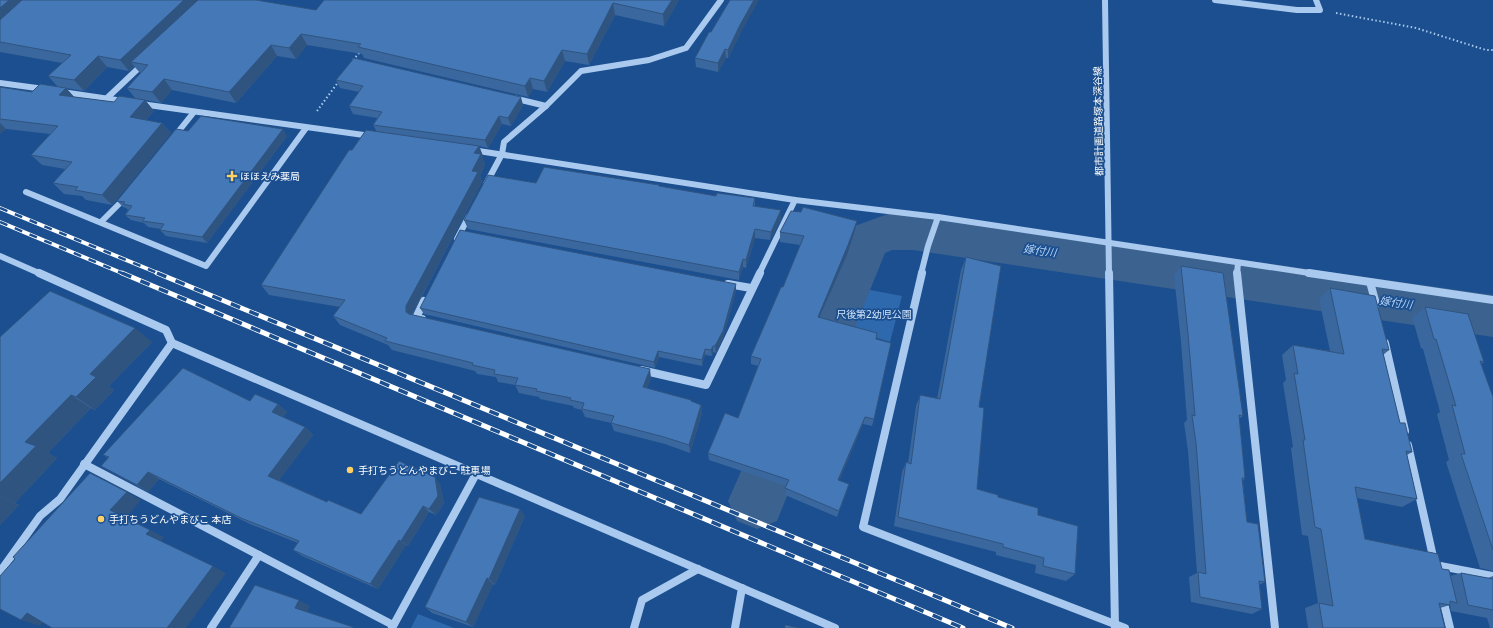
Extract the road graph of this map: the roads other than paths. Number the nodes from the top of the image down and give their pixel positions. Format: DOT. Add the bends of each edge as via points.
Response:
graph roads {
  1 [pos="721,0"];
  2 [pos="1105,0"];
  3 [pos="1215,0"];
  4 [pos="1316,0"];
  5 [pos="146,61"];
  6 [pos="0,83"];
  7 [pos="507,97"];
  8 [pos="106,99"];
  9 [pos="128,102"];
  10 [pos="136,103"];
  11 [pos="546,106"];
  12 [pos="194,112"];
  13 [pos="306,128"];
  14 [pos="376,137"];
  15 [pos="170,142"];
  16 [pos="463,149"];
  17 [pos="502,154"];
  18 [pos="131,189"];
  19 [pos="26,192"];
  20 [pos="481,193"];
  21 [pos="794,200"];
  22 [pos="474,206"];
  23 [pos="938,217"];
  24 [pos="101,222"];
  25 [pos="1110,242"];
  26 [pos="453,246"];
  27 [pos="0,256"];
  28 [pos="1238,263"];
  29 [pos="721,282"];
  30 [pos="1370,282"];
  31 [pos="752,288"];
  32 [pos="429,292"];
  33 [pos="1493,300"];
  34 [pos="1377,309"];
  35 [pos="431,321"];
  36 [pos="1382,332"];
  37 [pos="172,343"];
  38 [pos="637,369"];
  39 [pos="84,464"];
  40 [pos="476,474"];
  41 [pos="259,555"];
  42 [pos="698,569"];
  43 [pos="0,572"];
  44 [pos="1493,576"];
  45 [pos="742,588"];
  46 [pos="1442,593"];
  47 [pos="393,626"];
  48 [pos="1115,626"];
  49 [pos="211,628"];
  50 [pos="634,628"];
  51 [pos="735,628"];
  52 [pos="835,628"];
  53 [pos="1125,628"];
  54 [pos="1275,628"];
  55 [pos="1450,628"];
  1 -- 11 [label="street" via="686,48 648,60 581,72"];
  2 -- 25 [label="street, 都市計画道路塚本深谷線"];
  3 -- 4 [label="street" via="1297,10 1320,10"];
  5 -- 8 [label="street"];
  6 -- 8 [label="street"];
  7 -- 11 [label="street"];
  8 -- 9 [label="street"];
  10 -- 12 [label="street"];
  11 -- 17 [label="street" via="504,142"];
  12 -- 13 [label="street"];
  12 -- 15 [label="street"];
  13 -- 14 [label="street"];
  13 -- 24 [label="street" via="206,266"];
  16 -- 17 [label="street"];
  17 -- 20 [label="street"];
  17 -- 21 [label="street"];
  18 -- 24 [label="street"];
  19 -- 24 [label="street"];
  21 -- 23 [label="street"];
  21 -- 31 [label="street"];
  22 -- 26 [label="street" via="464,233"];
  23 -- 25 [label="street"];
  23 -- 48 [label="street" via="928,246 863,527"];
  25 -- 28 [label="street"];
  25 -- 48 [label="street, 都市計画道路塚本深谷線"];
  27 -- 37 [label="street" via="166,330"];
  28 -- 30 [label="street"];
  28 -- 54 [label="street"];
  29 -- 31 [label="street"];
  30 -- 33 [label="street"];
  30 -- 34 [label="street"];
  31 -- 38 [label="street" via="706,384"];
  32 -- 35 [label="street" via="416,318"];
  36 -- 44 [label="street" via="1436,568"];
  37 -- 39 [label="street"];
  37 -- 40 [label="street"];
  39 -- 41 [label="street"];
  39 -- 43 [label="street" via="60,499 40,516"];
  40 -- 42 [label="street"];
  40 -- 47 [label="street"];
  41 -- 47 [label="street"];
  41 -- 49 [label="street"];
  42 -- 45 [label="street"];
  42 -- 50 [label="street" via="642,600"];
  45 -- 51 [label="street"];
  45 -- 52 [label="street"];
  46 -- 55 [label="street"];
  48 -- 53 [label="street"];
}
